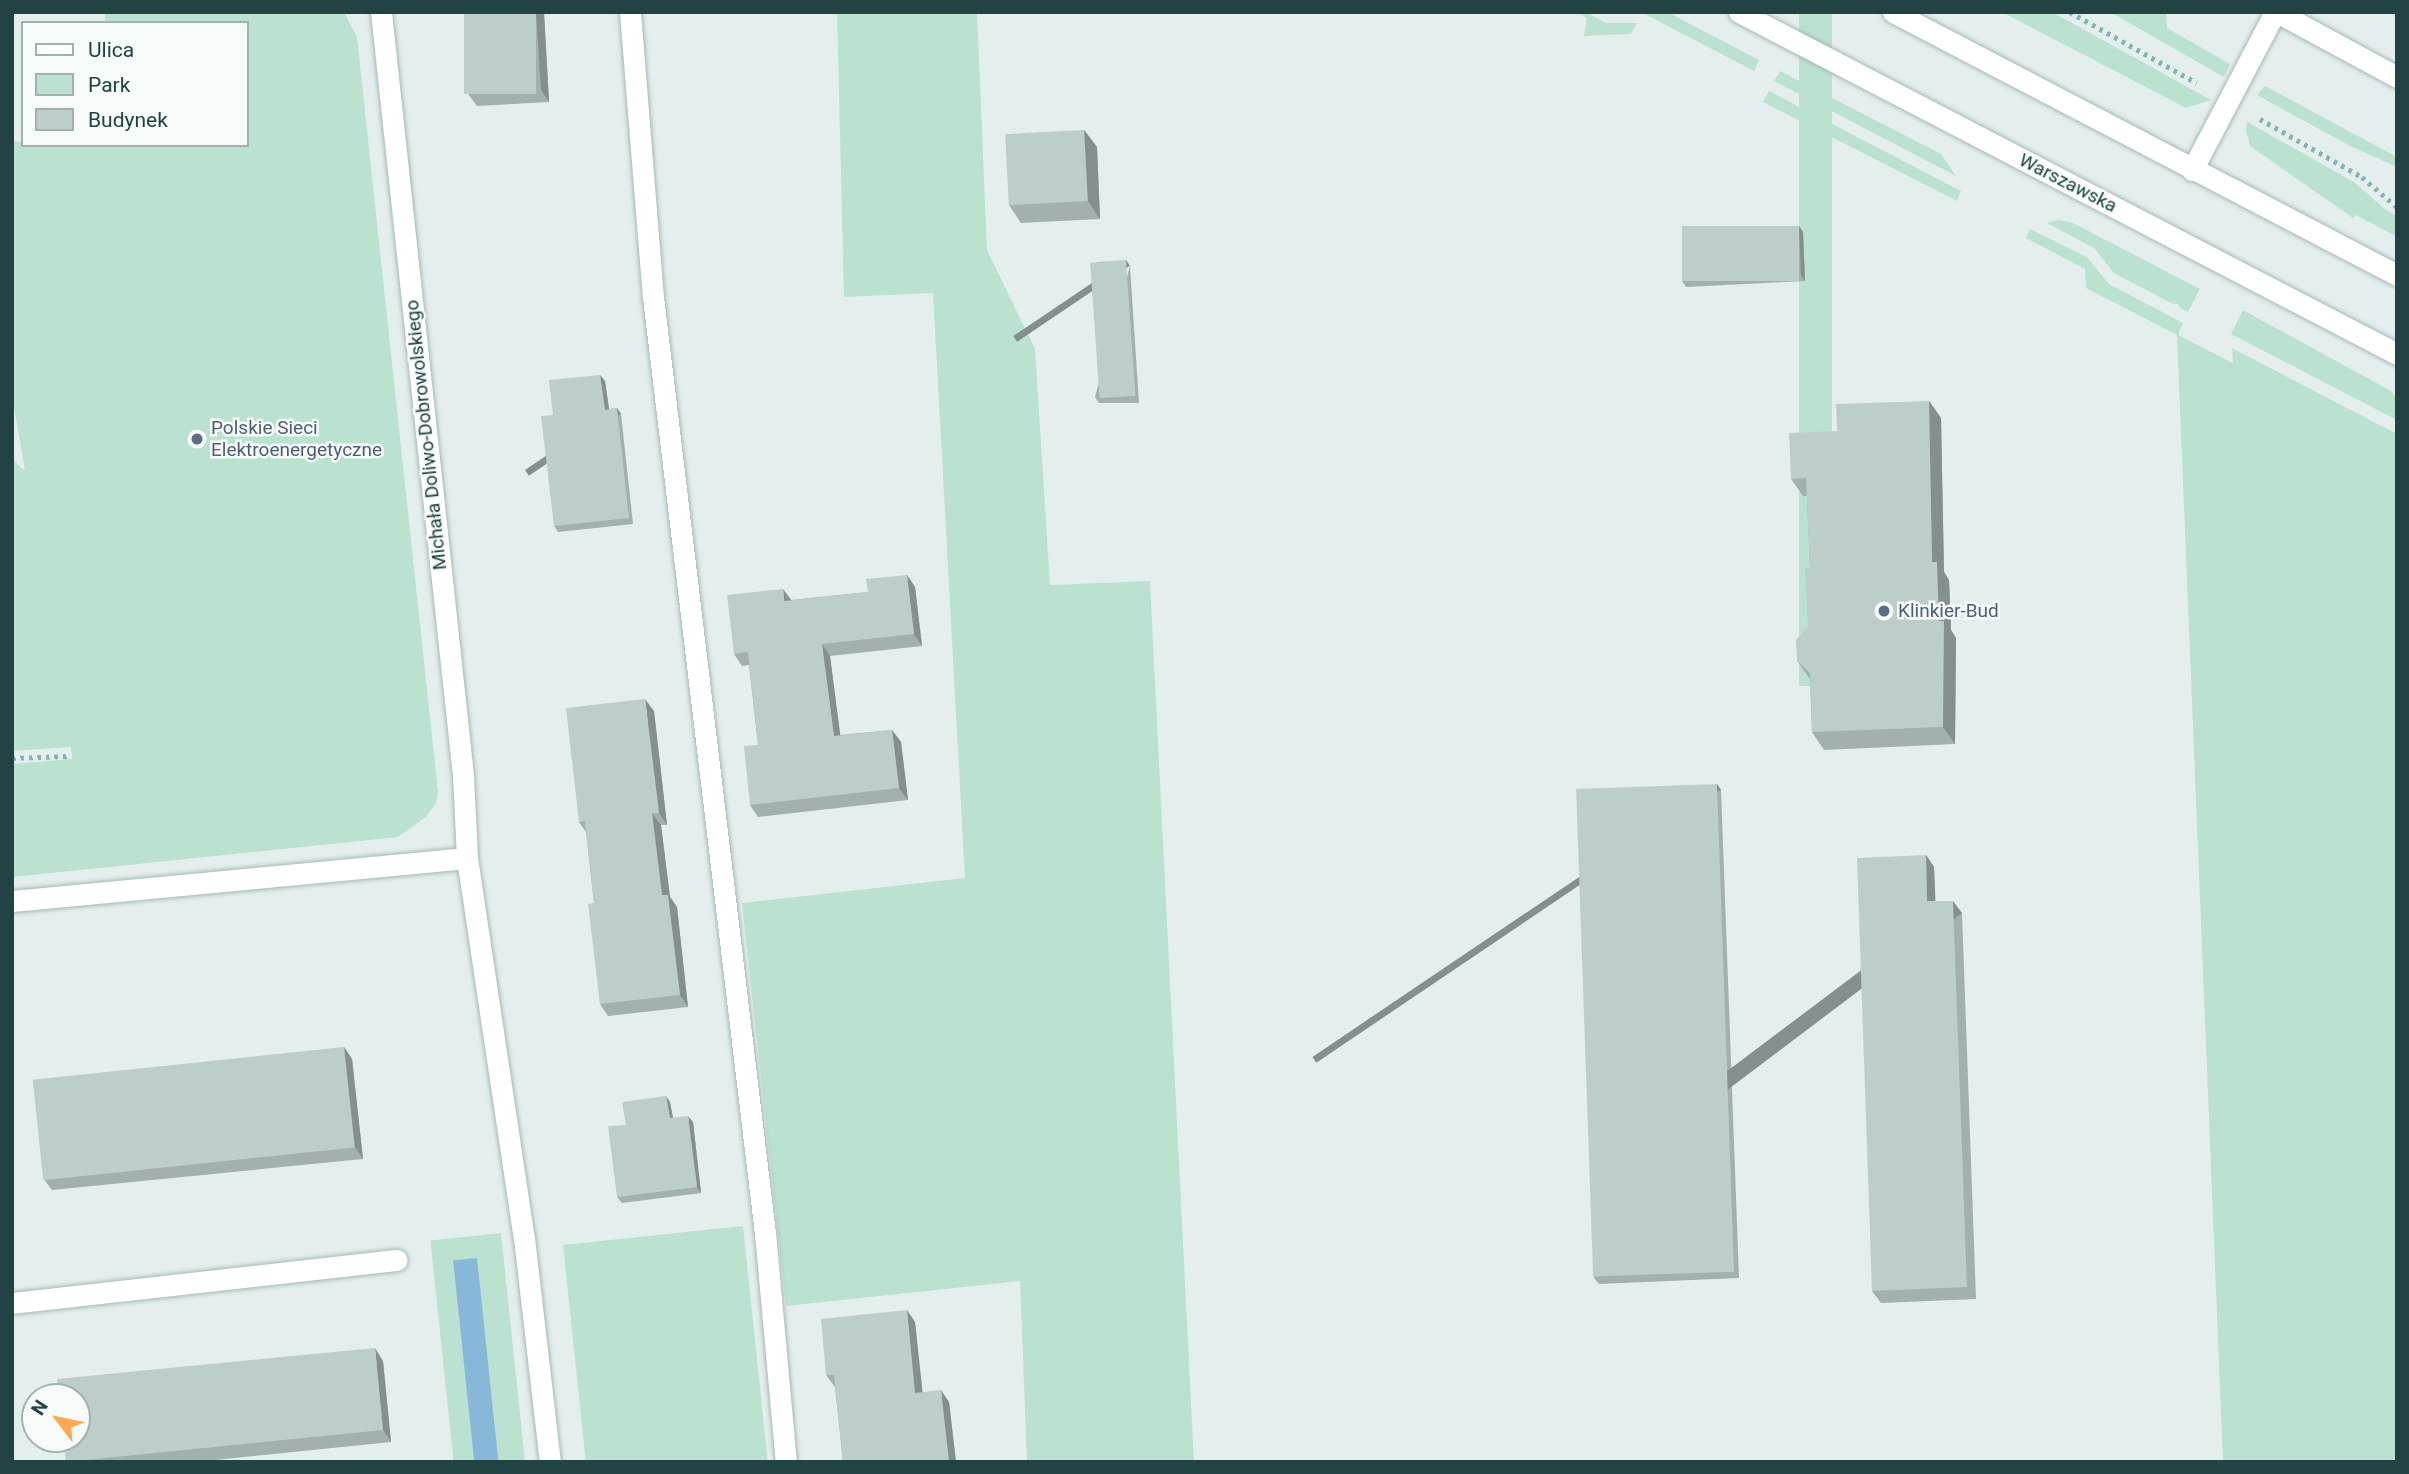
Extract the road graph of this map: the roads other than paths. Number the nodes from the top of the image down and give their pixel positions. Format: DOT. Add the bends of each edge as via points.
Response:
graph roads {
  1 [pos="381,12"];
  2 [pos="630,12"];
  3 [pos="1739,12"];
  4 [pos="1894,12"];
  5 [pos="2276,12"];
  6 [pos="2397,77"];
  7 [pos="2192,170"];
  8 [pos="2397,275"];
  9 [pos="2397,354"];
  10 [pos="467,858"];
  11 [pos="12,901"];
  12 [pos="397,1260"];
  13 [pos="12,1303"];
  14 [pos="550,1462"];
  15 [pos="786,1462"];
  1 -- 10 [label="main road, Michała Doliwo-Dobrowolskiego" via="463,775"];
  2 -- 15 [label="main road" via="653,297 765,1233"];
  3 -- 9 [label="main road, Warszawska"];
  4 -- 7 [label="main road"];
  5 -- 6 [label="main road"];
  5 -- 7 [label="main road"];
  7 -- 8 [label="main road"];
  10 -- 11 [label="main road"];
  10 -- 14 [label="main road, Michała Doliwo-Dobrowolskiego" via="524,1238"];
  12 -- 13 [label="main road"];
}
